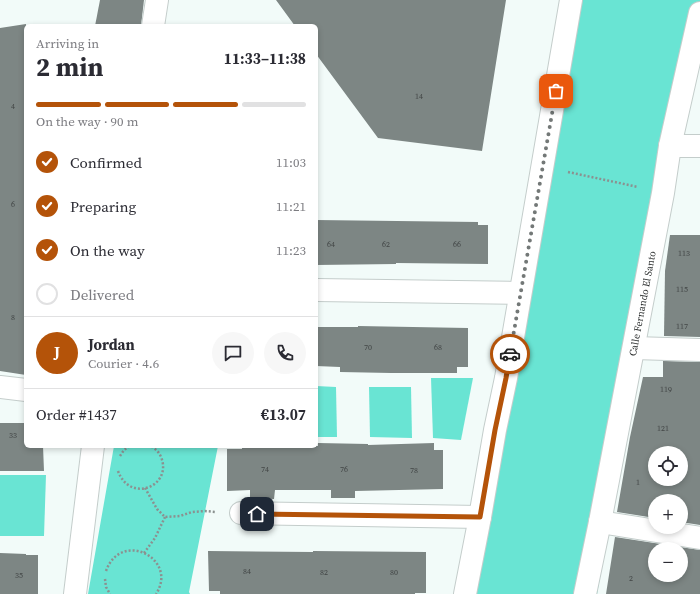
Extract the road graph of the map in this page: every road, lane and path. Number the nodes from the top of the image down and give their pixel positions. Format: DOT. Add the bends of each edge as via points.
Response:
graph roads {
  1 [pos="157,0"];
  2 [pos="571,0"];
  3 [pos="700,13"];
  4 [pos="153,24"];
  5 [pos="670,146"];
  6 [pos="700,146"];
  7 [pos="542,167"];
  8 [pos="664,193"];
  9 [pos="318,290"];
  10 [pos="520,292"];
  11 [pos="634,348"];
  12 [pos="700,350"];
  13 [pos="0,387"];
  14 [pos="24,390"];
  15 [pos="93,448"];
  16 [pos="127,448"];
  17 [pos="154,448"];
  18 [pos="120,456"];
  19 [pos="118,470"];
  20 [pos="145,488"];
  21 [pos="241,513"];
  22 [pos="165,517"];
  23 [pos="480,517"];
  24 [pos="600,522"];
  25 [pos="700,538"];
  26 [pos="144,553"];
  27 [pos="75,594"];
  28 [pos="110,594"];
  29 [pos="156,594"];
  30 [pos="465,594"];
  31 [pos="585,594"];
  1 -- 4 [label="street"];
  2 -- 7 [label="street"];
  3 -- 5 [label="street, Calle Fernando El Santo"];
  5 -- 6 [label="street"];
  5 -- 8 [label="street, Calle Fernando El Santo"];
  7 -- 8 [label="path"];
  7 -- 10 [label="street"];
  8 -- 11 [label="street, Calle Fernando El Santo"];
  9 -- 10 [label="street"];
  10 -- 23 [label="street"];
  11 -- 12 [label="street"];
  11 -- 24 [label="street, Calle Fernando El Santo"];
  13 -- 14 [label="street"];
  15 -- 27 [label="street"];
  16 -- 18 [label="path"];
  17 -- 20 [label="path" via="162,460 163,467 157,481"];
  19 -- 20 [label="path" via="120,477 130,487"];
  20 -- 22 [label="path" via="157,509"];
  21 -- 22 [label="path" via="205,511"];
  21 -- 23 [label="street"];
  22 -- 26 [label="path"];
  23 -- 30 [label="street"];
  24 -- 25 [label="street"];
  24 -- 31 [label="street, Calle Fernando El Santo"];
  26 -- 28 [label="path" via="126,551 111,561 106,569 105,578"];
  26 -- 29 [label="path" via="158,565 161,574 161,583"];
}
